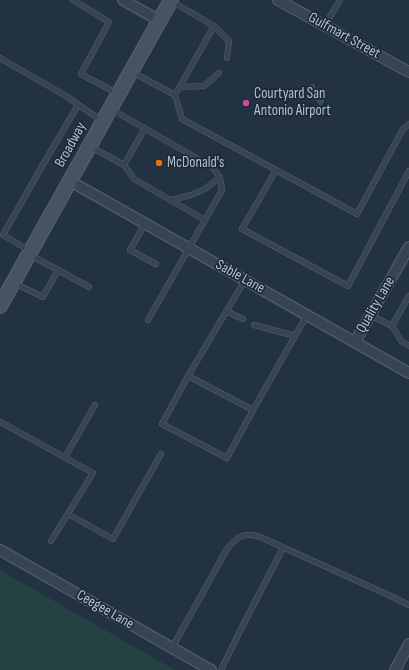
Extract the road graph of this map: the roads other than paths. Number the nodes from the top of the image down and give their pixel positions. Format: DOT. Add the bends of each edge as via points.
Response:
graph roads {
  1 [pos="73,0"];
  2 [pos="123,0"];
  3 [pos="171,0"];
  4 [pos="278,0"];
  5 [pos="340,0"];
  6 [pos="160,21"];
  7 [pos="325,25"];
  8 [pos="214,26"];
  9 [pos="0,58"];
  10 [pos="227,58"];
  11 [pos="131,72"];
  12 [pos="409,72"];
  13 [pos="219,73"];
  14 [pos="180,87"];
  15 [pos="118,94"];
  16 [pos="175,95"];
  17 [pos="78,105"];
  18 [pos="110,108"];
  19 [pos="103,122"];
  20 [pos="409,124"];
  21 [pos="145,128"];
  22 [pos="90,146"];
  23 [pos="124,166"];
  24 [pos="276,170"];
  25 [pos="409,171"];
  26 [pos="220,177"];
  27 [pos="70,181"];
  28 [pos="171,200"];
  29 [pos="205,220"];
  30 [pos="145,224"];
  31 [pos="2,235"];
  32 [pos="409,247"];
  33 [pos="188,248"];
  34 [pos="30,253"];
  35 [pos="156,264"];
  36 [pos="58,270"];
  37 [pos="245,280"];
  38 [pos="13,282"];
  39 [pos="89,287"];
  40 [pos="409,296"];
  41 [pos="0,306"];
  42 [pos="226,311"];
  43 [pos="308,315"];
  44 [pos="370,315"];
  45 [pos="242,319"];
  46 [pos="148,320"];
  47 [pos="254,325"];
  48 [pos="392,326"];
  49 [pos="295,336"];
  50 [pos="355,342"];
  51 [pos="409,346"];
  52 [pos="409,373"];
  53 [pos="188,376"];
  54 [pos="95,405"];
  55 [pos="253,410"];
  56 [pos="0,422"];
  57 [pos="161,454"];
  58 [pos="65,457"];
  59 [pos="68,514"];
  60 [pos="52,541"];
  61 [pos="283,548"];
  62 [pos="0,550"];
  63 [pos="409,605"];
  64 [pos="409,644"];
  65 [pos="172,648"];
  66 [pos="211,670"];
  67 [pos="221,670"];
  68 [pos="395,670"];
  1 -- 15 [label="lane" via="109,22 80,74"];
  2 -- 6 [label="street"];
  3 -- 6 [label="main road, Broadway"];
  3 -- 8 [label="lane"];
  4 -- 7 [label="street, Gulfmart Street"];
  5 -- 7 [label="lane"];
  6 -- 11 [label="main road, Broadway"];
  7 -- 12 [label="street, Gulfmart Street"];
  8 -- 10 [label="lane" via="229,41"];
  8 -- 14 [label="lane"];
  9 -- 17 [label="lane"];
  11 -- 15 [label="main road, Broadway"];
  11 -- 16 [label="lane"];
  13 -- 14 [label="lane" via="204,86"];
  14 -- 16 [label="lane"];
  15 -- 18 [label="main road, Broadway"];
  16 -- 24 [label="lane" via="182,119"];
  17 -- 19 [label="lane"];
  17 -- 31 [label="lane"];
  18 -- 19 [label="main road, Broadway"];
  18 -- 21 [label="lane"];
  19 -- 22 [label="main road, Broadway"];
  20 -- 24 [label="lane" via="403,129 357,214"];
  21 -- 23 [label="lane"];
  21 -- 26 [label="lane" via="212,167"];
  22 -- 23 [label="lane"];
  22 -- 27 [label="main road, Broadway"];
  23 -- 28 [label="lane" via="134,179"];
  24 -- 25 [label="lane" via="242,229 348,286"];
  26 -- 28 [label="lane" via="205,189"];
  26 -- 29 [label="lane" via="222,190"];
  27 -- 30 [label="street, Sable Lane"];
  27 -- 34 [label="main road, Broadway"];
  28 -- 29 [label="lane"];
  29 -- 33 [label="lane"];
  30 -- 33 [label="street, Sable Lane"];
  30 -- 35 [label="lane" via="130,250"];
  31 -- 34 [label="lane"];
  32 -- 44 [label="street, Quality Lane"];
  33 -- 37 [label="street, Sable Lane"];
  33 -- 46 [label="lane"];
  34 -- 36 [label="lane"];
  34 -- 38 [label="main road, Broadway"];
  36 -- 38 [label="lane" via="43,297"];
  36 -- 39 [label="lane"];
  37 -- 42 [label="lane"];
  37 -- 43 [label="street, Sable Lane"];
  38 -- 41 [label="main road, Broadway"];
  40 -- 48 [label="lane"];
  42 -- 45 [label="lane"];
  42 -- 53 [label="lane"];
  43 -- 49 [label="lane"];
  43 -- 50 [label="street, Sable Lane"];
  44 -- 48 [label="lane"];
  44 -- 50 [label="street, Quality Lane"];
  47 -- 49 [label="lane"];
  48 -- 51 [label="lane" via="402,342"];
  49 -- 55 [label="lane"];
  50 -- 52 [label="street, Sable Lane"];
  53 -- 55 [label="lane"];
  53 -- 55 [label="lane" via="162,424 201,445 227,458"];
  54 -- 58 [label="lane"];
  56 -- 58 [label="lane"];
  57 -- 59 [label="lane" via="113,539"];
  58 -- 59 [label="lane" via="93,473"];
  59 -- 60 [label="lane"];
  61 -- 63 [label="lane"];
  61 -- 65 [label="lane" via="249,534 234,540"];
  61 -- 67 [label="lane"];
  62 -- 65 [label="street, Ceegee Lane"];
  64 -- 68 [label="street"];
  65 -- 66 [label="street, Ceegee Lane"];
}
